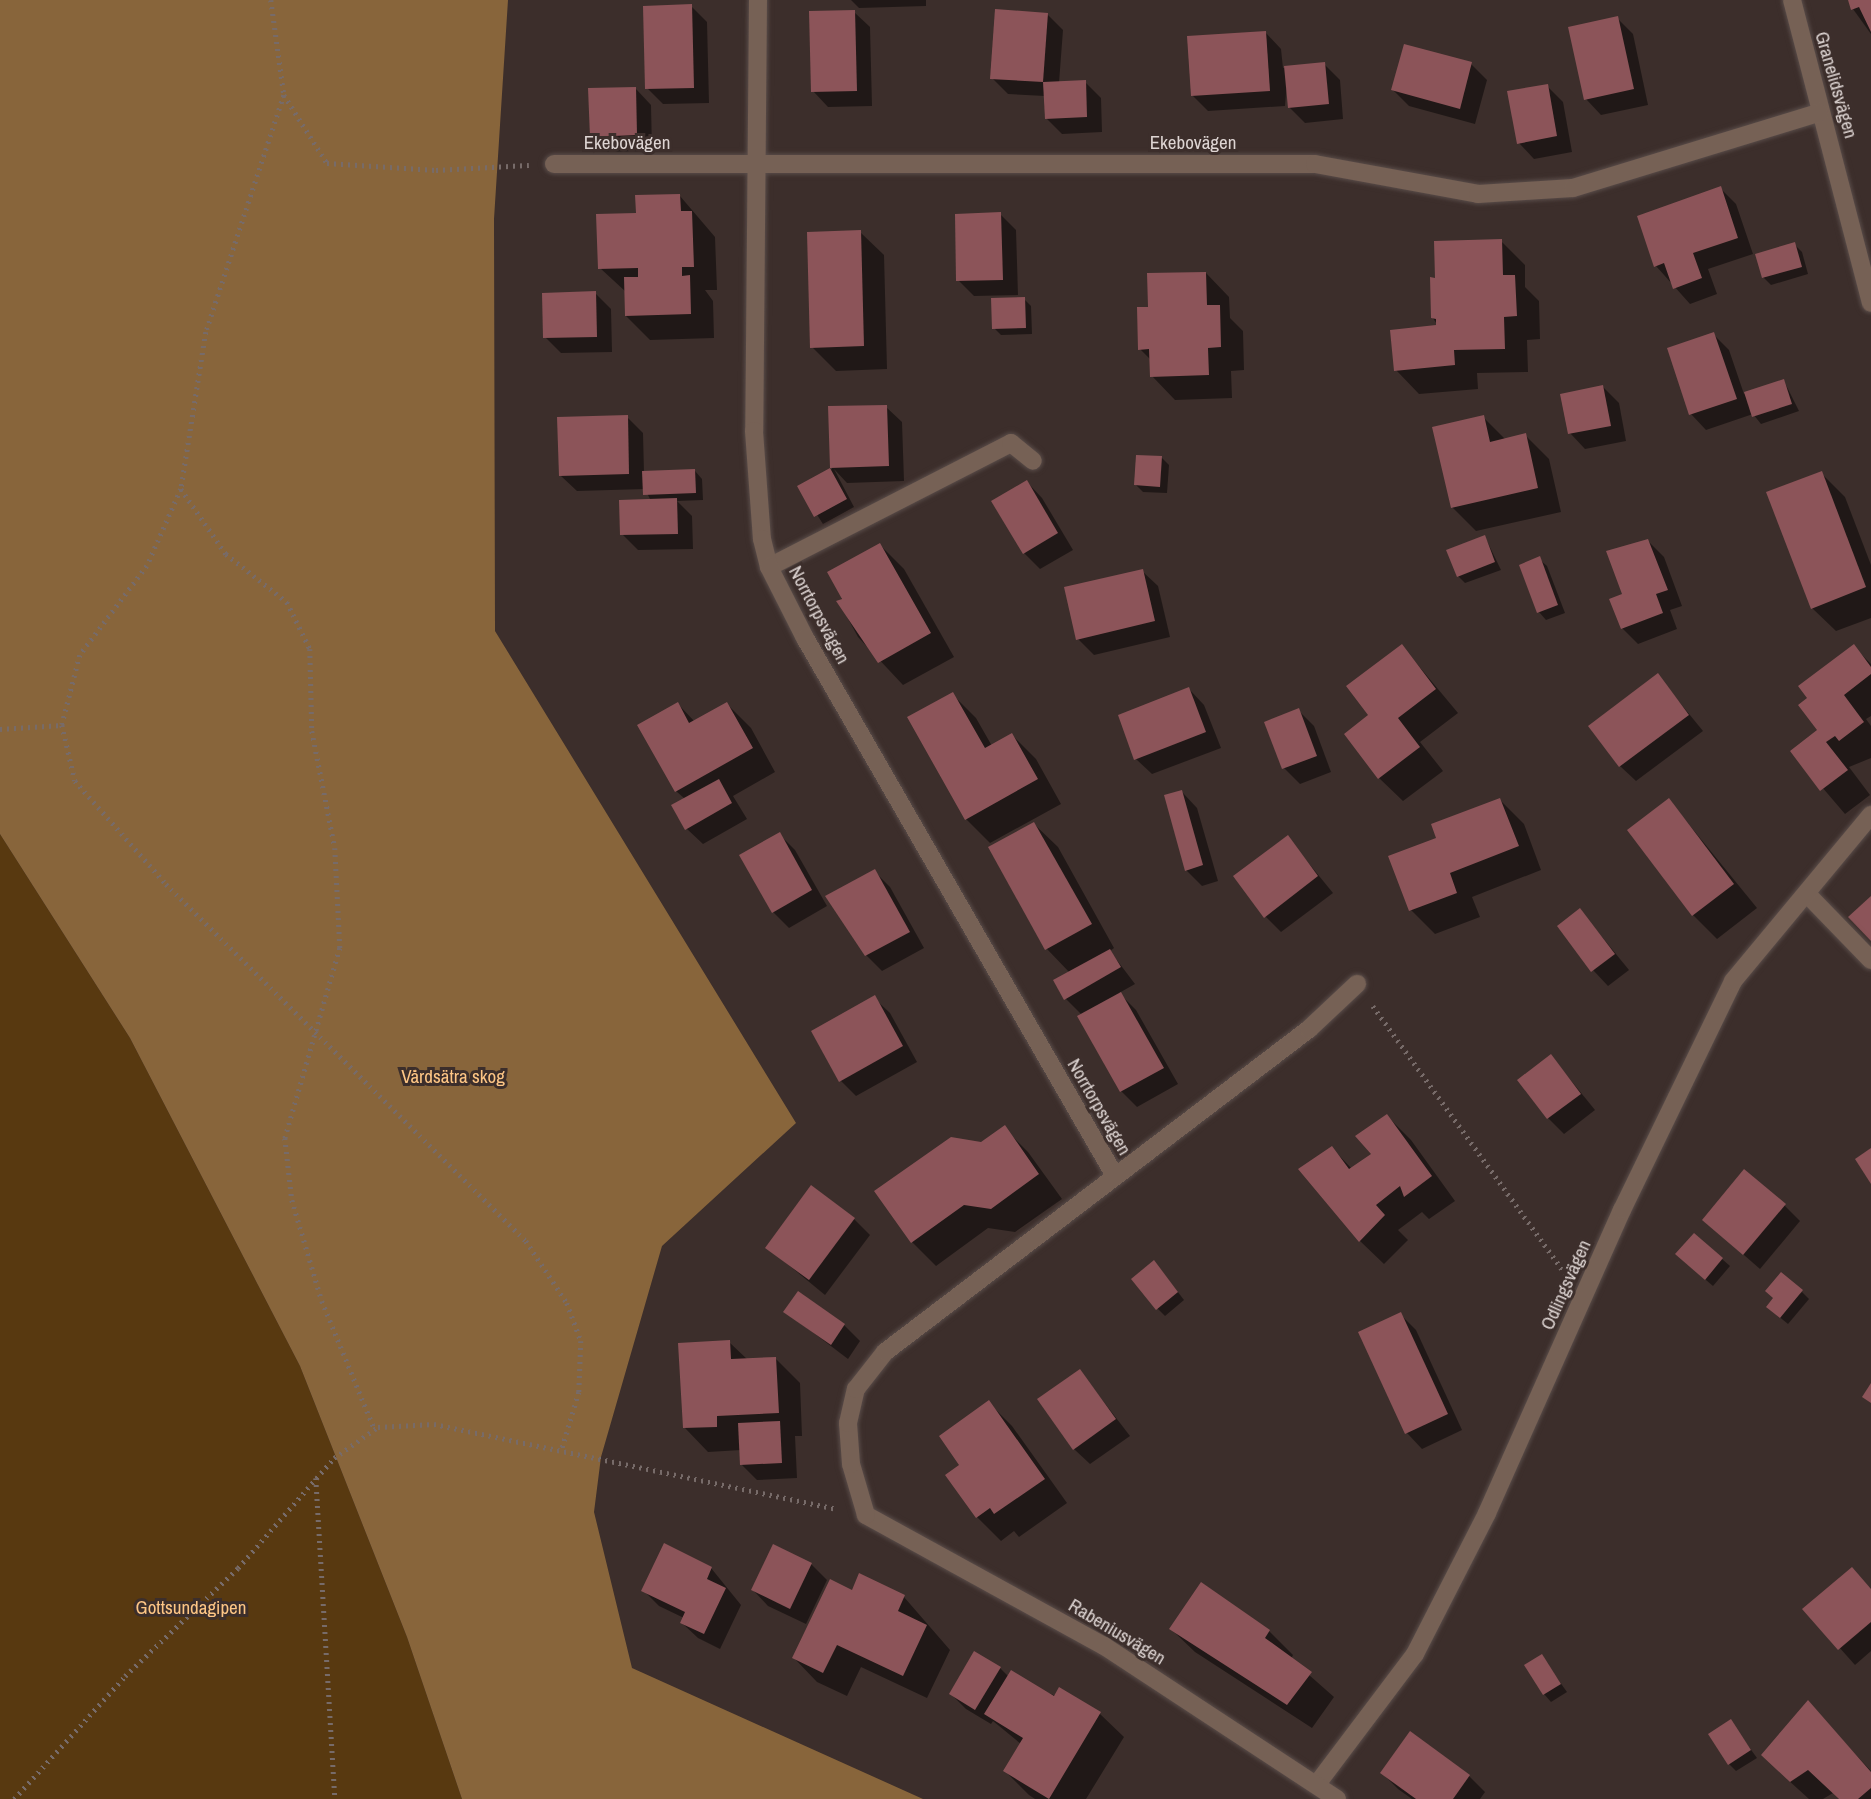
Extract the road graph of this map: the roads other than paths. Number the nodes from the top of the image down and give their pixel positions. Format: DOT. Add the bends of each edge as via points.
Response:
graph roads {
  1 [pos="758,0"];
  2 [pos="1792,0"];
  3 [pos="1819,113"];
  4 [pos="554,164"];
  5 [pos="759,164"];
  6 [pos="1871,303"];
  7 [pos="1033,461"];
  8 [pos="769,567"];
  9 [pos="1871,815"];
  10 [pos="1807,894"];
  11 [pos="1871,960"];
  12 [pos="1357,984"];
  13 [pos="1115,1176"];
  14 [pos="866,1515"];
  15 [pos="1317,1784"];
  16 [pos="1336,1799"];
  1 -- 5 [label="street, Norrtorpsvägen"];
  2 -- 3 [label="street, Granelidsvägen"];
  3 -- 5 [label="street, Ekebovägen" via="1573,188 1478,194 1315,164"];
  3 -- 6 [label="street, Granelidsvägen" via="1831,142"];
  4 -- 5 [label="street, Ekebovägen"];
  5 -- 8 [label="street, Norrtorpsvägen" via="754,431 762,539"];
  7 -- 8 [label="street" via="1011,443"];
  8 -- 13 [label="street, Norrtorpsvägen" via="805,638"];
  9 -- 10 [label="street, Odlingsvägen"];
  10 -- 11 [label="street"];
  10 -- 15 [label="street, Odlingsvägen" via="1733,981 1487,1513 1415,1654"];
  12 -- 13 [label="street, Norrtorpsvägen" via="1309,1029"];
  13 -- 14 [label="street, Norrtorpsvägen" via="885,1352 856,1389 848,1423 851,1464"];
  14 -- 15 [label="street, Rabeniusvägen" via="1104,1646"];
  15 -- 16 [label="street, Rabeniusvägen"];
}
